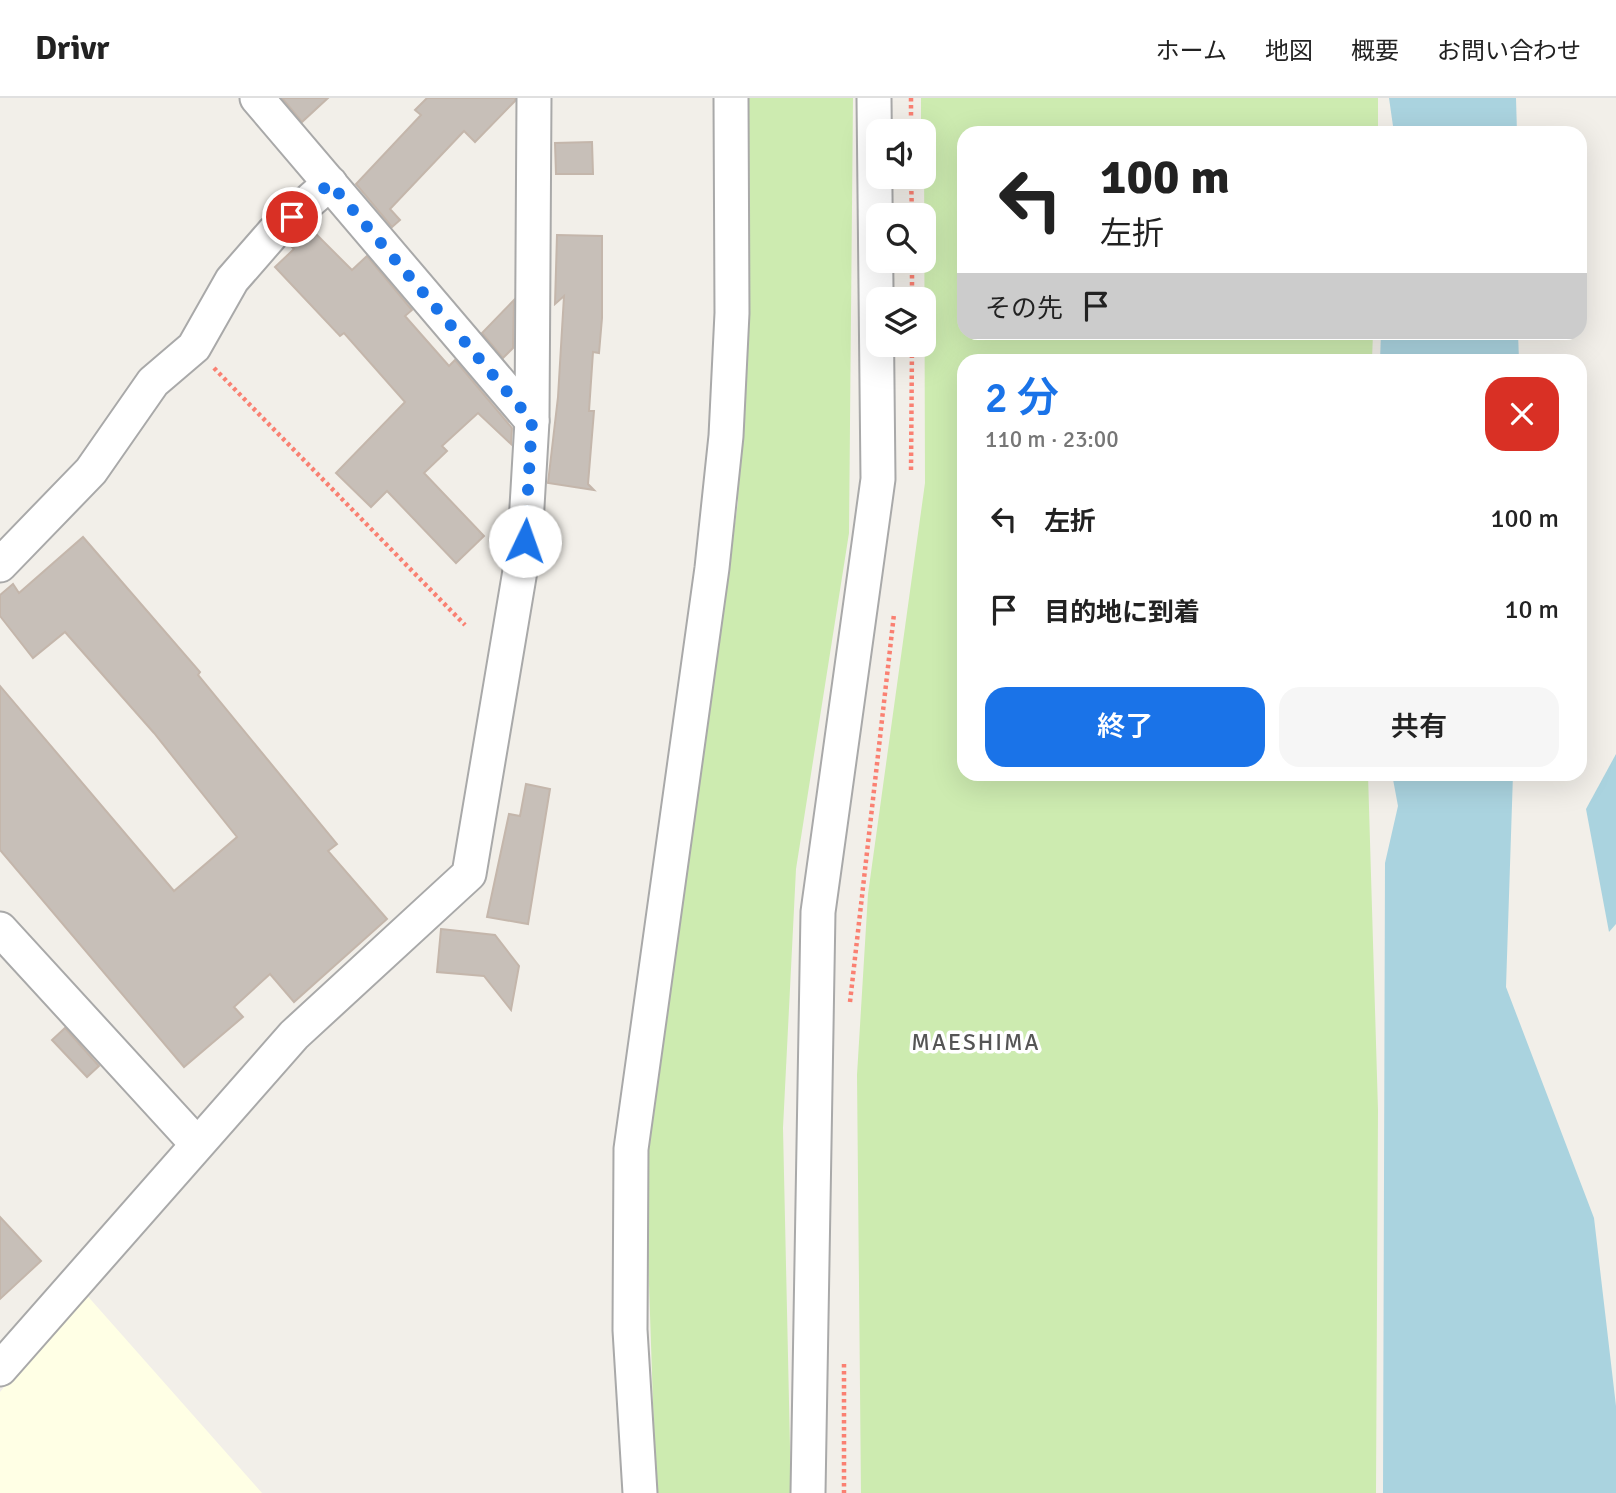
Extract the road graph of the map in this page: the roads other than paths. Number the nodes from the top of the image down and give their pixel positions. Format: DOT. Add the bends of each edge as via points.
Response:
graph roads {
  1 [pos="257,98"];
  2 [pos="534,98"];
  3 [pos="731,98"];
  4 [pos="874,98"];
  5 [pos="330,183"];
  6 [pos="532,421"];
  7 [pos="0,565"];
  8 [pos="0,929"];
  9 [pos="197,1144"];
  10 [pos="0,1369"];
  11 [pos="640,1493"];
  12 [pos="808,1493"];
  1 -- 5 [label="street"];
  2 -- 6 [label="street"];
  3 -- 11 [label="street" via="732,313 726,436 712,568 631,1149 630,1330"];
  4 -- 12 [label="street" via="878,479 818,912"];
  5 -- 6 [label="street"];
  5 -- 7 [label="street" via="273,233 232,280 194,347 153,382 91,471"];
  6 -- 9 [label="street" via="525,541 469,874 294,1035"];
  8 -- 9 [label="street"];
  9 -- 10 [label="street"];
}
